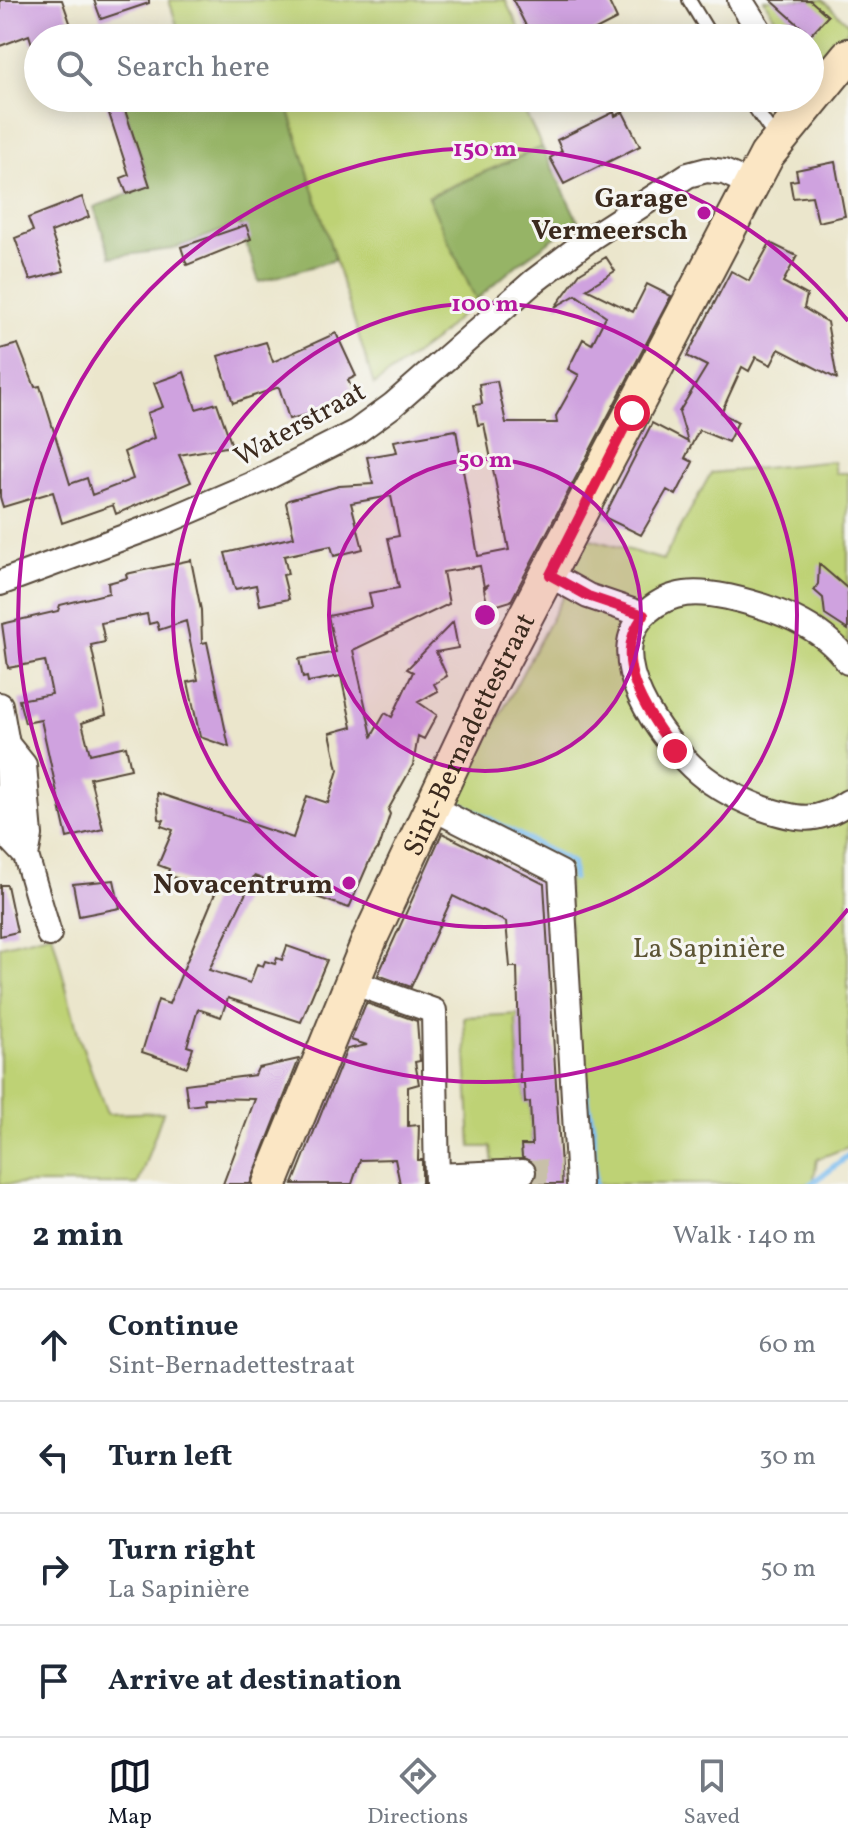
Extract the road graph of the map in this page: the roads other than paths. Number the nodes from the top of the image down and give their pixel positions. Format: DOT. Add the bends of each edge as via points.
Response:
graph roads {
  1 [pos="689,0"];
  2 [pos="740,0"];
  3 [pos="704,24"];
  4 [pos="755,24"];
  5 [pos="848,56"];
  6 [pos="824,82"];
  7 [pos="758,112"];
  8 [pos="799,112"];
  9 [pos="777,140"];
  10 [pos="751,184"];
  11 [pos="2,574"];
  12 [pos="550,575"];
  13 [pos="644,615"];
  14 [pos="848,662"];
  15 [pos="0,705"];
  16 [pos="848,802"];
  17 [pos="429,806"];
  18 [pos="49,934"];
  19 [pos="352,982"];
  20 [pos="523,1172"];
  21 [pos="573,1175"];
  22 [pos="437,1180"];
  23 [pos="270,1184"];
  1 -- 3 [label="lane"];
  2 -- 4 [label="street"];
  5 -- 6 [label="street, Sint-Bernadettestraat"];
  7 -- 9 [label="lane"];
  8 -- 9 [label="street, Sint-Bernadettestraat"];
  9 -- 10 [label="street, Sint-Bernadettestraat"];
  10 -- 11 [label="street, Waterstraat" via="715,171 688,175 544,273 356,432 162,523"];
  10 -- 12 [label="street, Sint-Bernadettestraat"];
  12 -- 13 [label="street" via="588,596"];
  12 -- 17 [label="street, Sint-Bernadettestraat"];
  13 -- 14 [label="street" via="681,593 748,602 798,621 835,644"];
  13 -- 16 [label="street" via="632,635 629,665 639,696 675,751 700,774 744,801 781,814 827,816"];
  15 -- 18 [label="street" via="11,840 26,856"];
  17 -- 19 [label="street, Sint-Bernadettestraat"];
  17 -- 21 [label="street" via="561,873"];
  19 -- 22 [label="street" via="434,1011"];
  19 -- 23 [label="street, Sint-Bernadettestraat"];
  20 -- 22 [label="street"];
}
